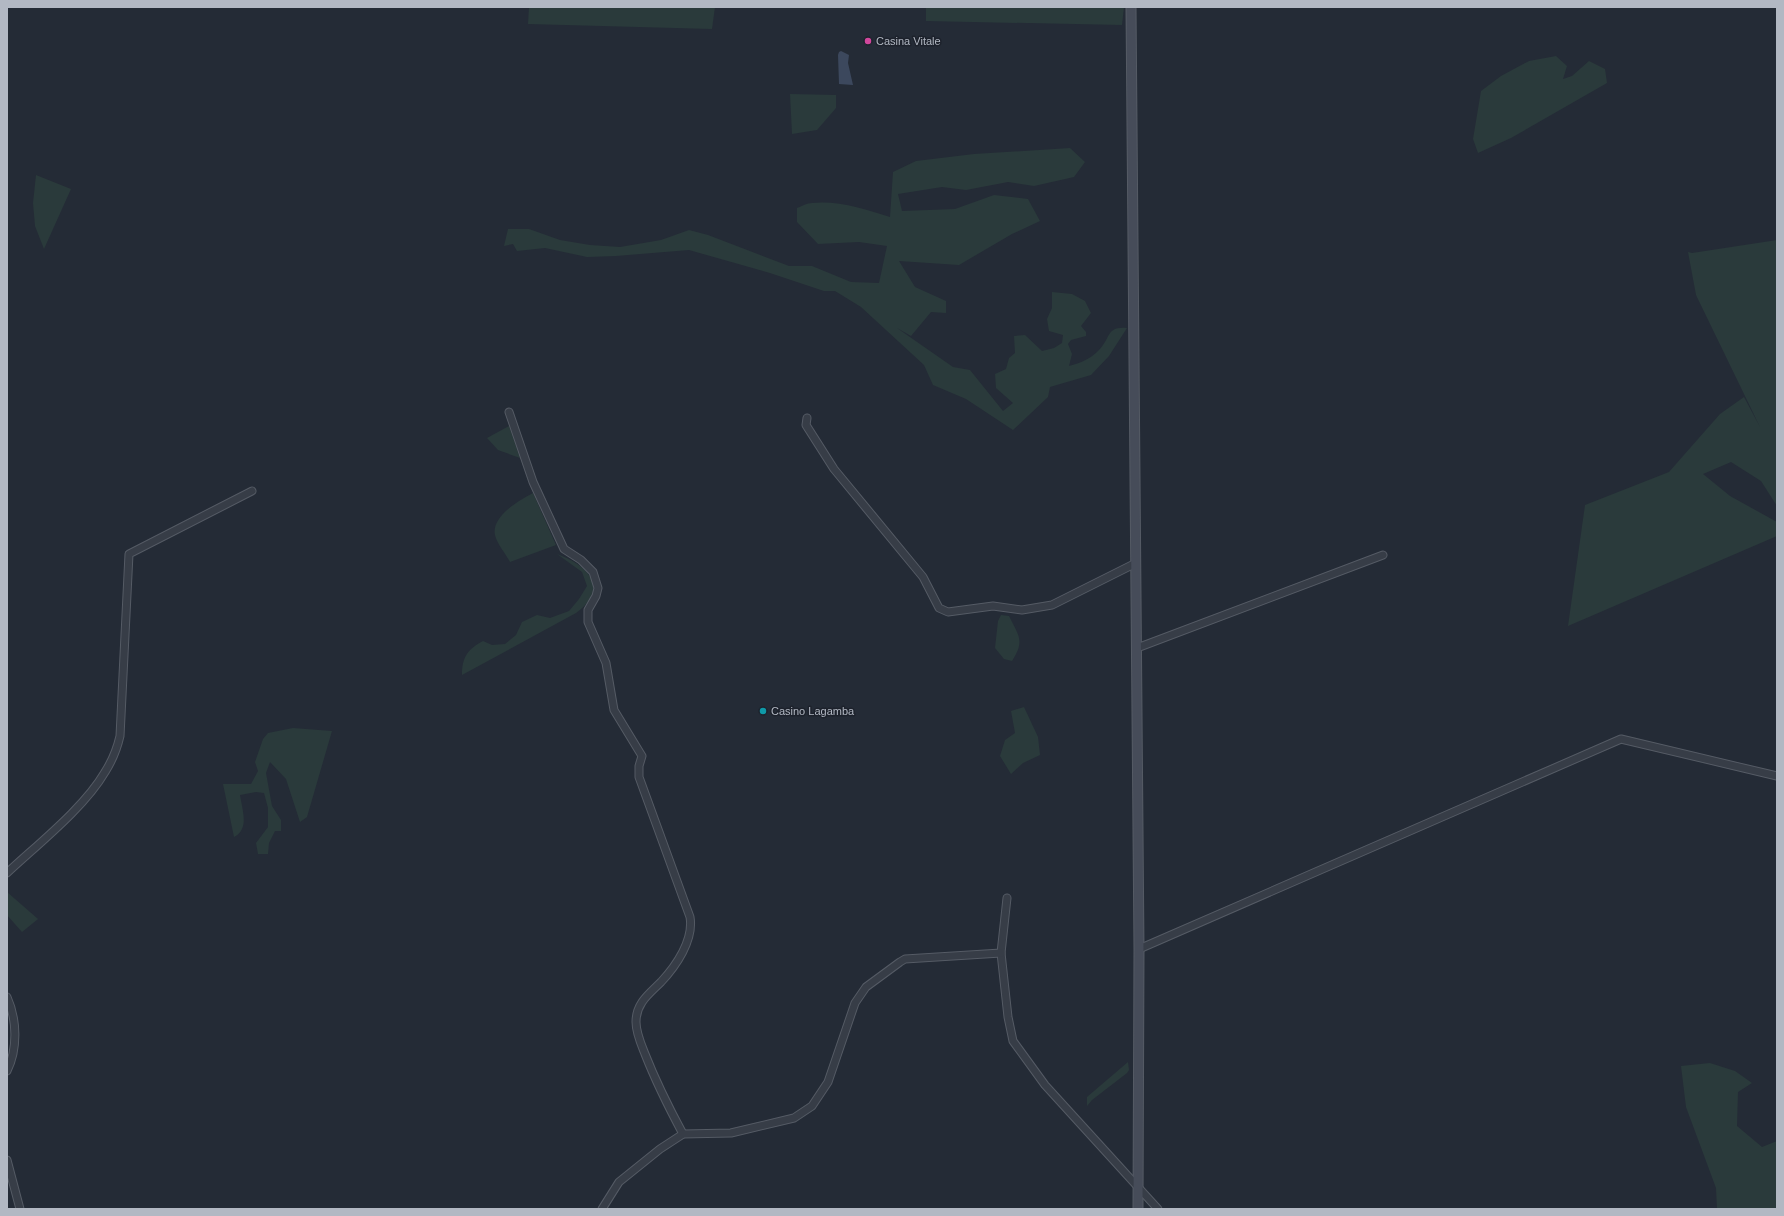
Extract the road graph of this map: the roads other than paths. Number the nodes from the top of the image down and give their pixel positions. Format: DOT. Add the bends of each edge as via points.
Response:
graph roads {
  1 [pos="1131,7"];
  2 [pos="509,412"];
  3 [pos="807,418"];
  4 [pos="252,491"];
  5 [pos="1383,555"];
  6 [pos="1136,563"];
  7 [pos="1137,648"];
  8 [pos="1777,776"];
  9 [pos="7,873"];
  10 [pos="1007,898"];
  11 [pos="1139,949"];
  12 [pos="1001,953"];
  13 [pos="7,997"];
  14 [pos="7,1071"];
  15 [pos="683,1134"];
  16 [pos="7,1160"];
  17 [pos="1138,1187"];
  18 [pos="20,1209"];
  19 [pos="602,1209"];
  20 [pos="1138,1209"];
  21 [pos="1158,1209"];
  1 -- 6 [label="main road"];
  2 -- 15 [label="street" via="533,482 564,549 593,572 598,588 588,610 588,622 606,663 614,710 642,756 639,777 690,918 692,927 680,958 662,981 643,999 636,1021 638,1034 656,1081"];
  3 -- 6 [label="street" via="806,425 834,470 923,577 940,608 948,612 993,606 1022,610 1052,606"];
  4 -- 9 [label="street" via="129,554 120,736 115,754 105,773 87,796"];
  5 -- 7 [label="street"];
  6 -- 7 [label="main road"];
  7 -- 11 [label="main road"];
  8 -- 11 [label="street" via="1621,739"];
  10 -- 12 [label="street"];
  11 -- 17 [label="main road"];
  12 -- 15 [label="street" via="905,959 866,987 854,1003 828,1082 812,1106 794,1118 731,1133"];
  12 -- 17 [label="street" via="1013,1041 1045,1085"];
  13 -- 14 [label="street" via="16,1035"];
  15 -- 19 [label="street" via="619,1182"];
  16 -- 18 [label="street"];
  17 -- 20 [label="main road"];
  17 -- 21 [label="street"];
}
